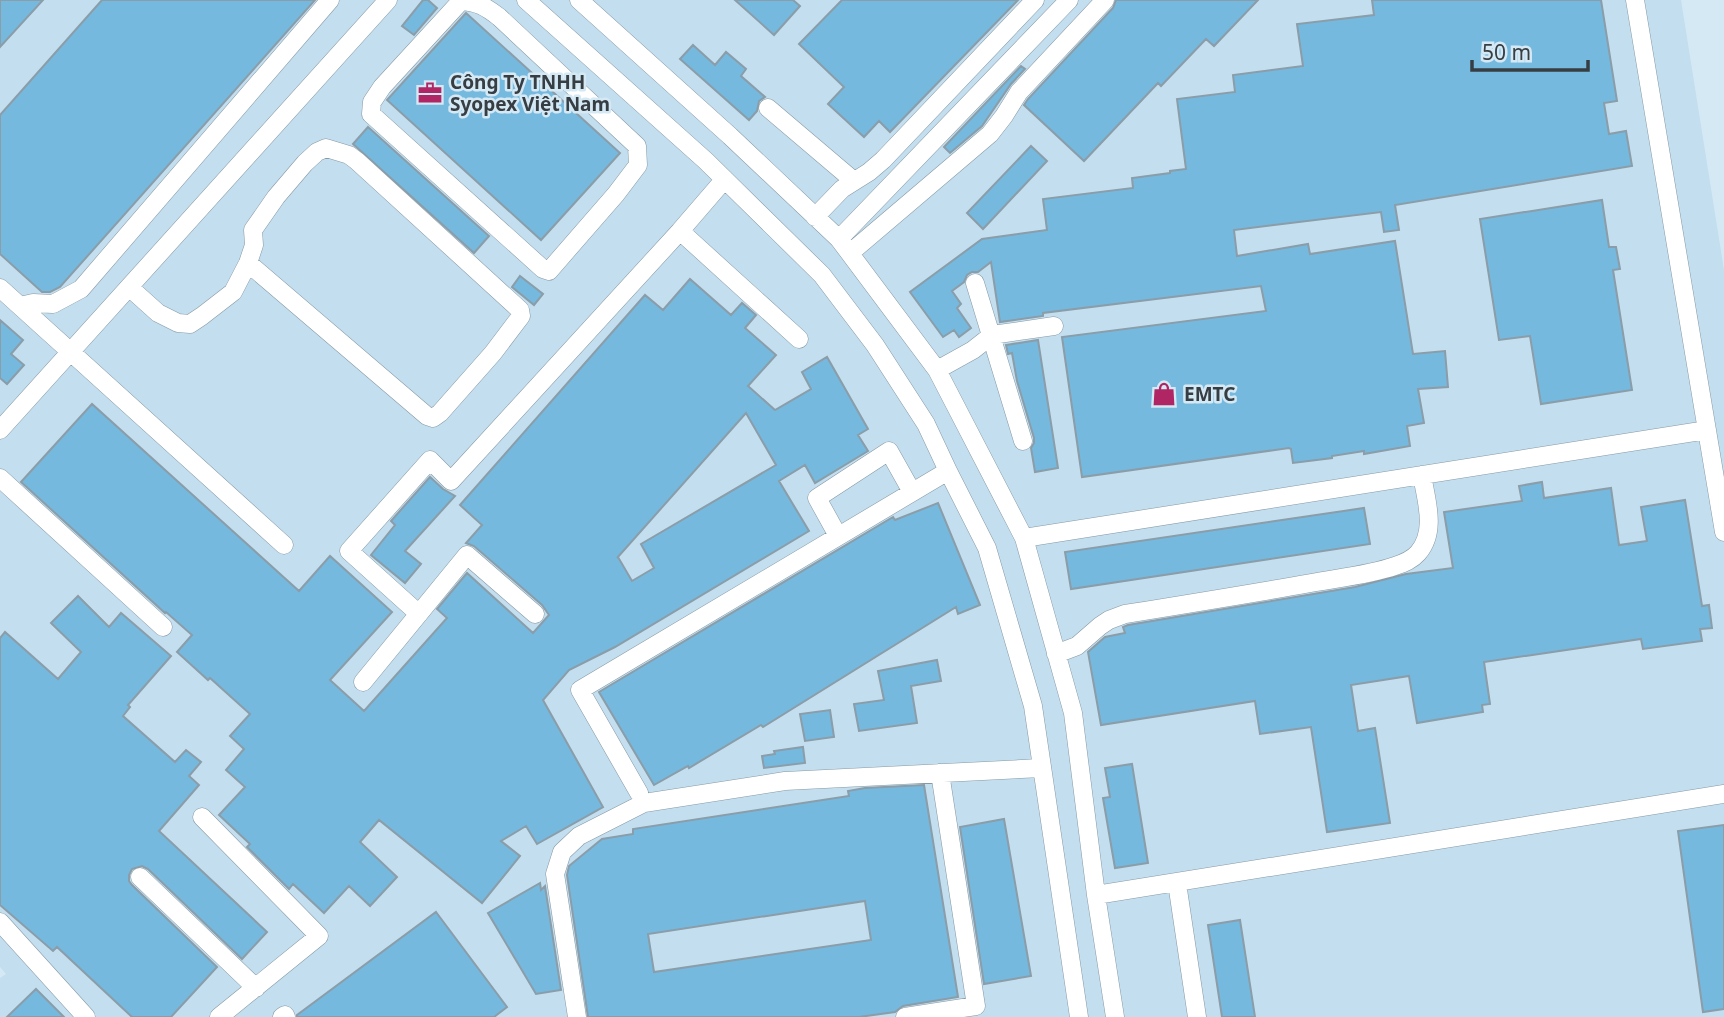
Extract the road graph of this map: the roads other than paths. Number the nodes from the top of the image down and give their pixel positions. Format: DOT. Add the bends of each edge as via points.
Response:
graph roads {
  1 [pos="330,0"];
  2 [pos="388,0"];
  3 [pos="526,0"];
  4 [pos="579,0"];
  5 [pos="1035,0"];
  6 [pos="1069,0"];
  7 [pos="1105,0"];
  8 [pos="1636,0"];
  9 [pos="768,108"];
  10 [pos="638,164"];
  11 [pos="724,180"];
  12 [pos="854,181"];
  13 [pos="815,217"];
  14 [pos="680,231"];
  15 [pos="844,246"];
  16 [pos="248,263"];
  17 [pos="975,283"];
  18 [pos="129,287"];
  19 [pos="0,288"];
  20 [pos="20,306"];
  21 [pos="1055,326"];
  22 [pos="992,335"];
  23 [pos="799,339"];
  24 [pos="71,351"];
  25 [pos="937,370"];
  26 [pos="4,418"];
  27 [pos="1707,430"];
  28 [pos="1023,441"];
  29 [pos="948,471"];
  30 [pos="1422,475"];
  31 [pos="0,478"];
  32 [pos="912,492"];
  33 [pos="1724,532"];
  34 [pos="838,536"];
  35 [pos="1024,538"];
  36 [pos="284,545"];
  37 [pos="419,614"];
  38 [pos="535,614"];
  39 [pos="163,627"];
  40 [pos="1056,654"];
  41 [pos="363,682"];
  42 [pos="1042,768"];
  43 [pos="940,773"];
  44 [pos="639,793"];
  45 [pos="1724,794"];
  46 [pos="202,817"];
  47 [pos="140,877"];
  48 [pos="1177,883"];
  49 [pos="1097,895"];
  50 [pos="0,922"];
  51 [pos="256,988"];
  52 [pos="86,1017"];
  53 [pos="219,1017"];
  54 [pos="578,1017"];
  55 [pos="905,1017"];
  56 [pos="1079,1017"];
  57 [pos="1115,1017"];
  58 [pos="1197,1017"];
  1 -- 20 [label="street" via="81,289 53,304"];
  2 -- 18 [label="street"];
  3 -- 11 [label="street"];
  4 -- 13 [label="street"];
  5 -- 12 [label="street" via="883,160"];
  6 -- 15 [label="street"];
  7 -- 15 [label="street" via="1019,92 990,134"];
  8 -- 27 [label="street"];
  9 -- 12 [label="street"];
  10 -- 10 [label="street" via="549,271 370,114 372,102 461,1 473,2 499,17 638,146"];
  11 -- 14 [label="street"];
  11 -- 29 [label="street" via="830,285 926,424"];
  12 -- 13 [label="street"];
  13 -- 15 [label="street"];
  14 -- 23 [label="street"];
  14 -- 37 [label="street" via="451,481 430,460 349,551"];
  15 -- 25 [label="street"];
  16 -- 16 [label="street" via="433,418 521,316 520,310 357,161 326,148 291,178 253,230"];
  16 -- 18 [label="street" via="233,292 190,324 158,313"];
  17 -- 22 [label="street"];
  18 -- 24 [label="street"];
  19 -- 20 [label="street"];
  20 -- 24 [label="street"];
  21 -- 22 [label="street"];
  22 -- 25 [label="street"];
  22 -- 28 [label="street"];
  24 -- 26 [label="street"];
  24 -- 36 [label="street"];
  25 -- 35 [label="street"];
  27 -- 30 [label="street"];
  27 -- 33 [label="street"];
  29 -- 32 [label="street"];
  29 -- 42 [label="street" via="987,548 1033,706"];
  30 -- 35 [label="street"];
  30 -- 40 [label="street" via="1430,517 1421,550 1411,559 1356,575 1125,614 1109,620 1077,646"];
  31 -- 39 [label="street"];
  32 -- 34 [label="street"];
  32 -- 34 [label="street" via="889,451 817,498"];
  34 -- 44 [label="street" via="580,690"];
  35 -- 40 [label="street"];
  37 -- 38 [label="street" via="467,555"];
  37 -- 41 [label="street"];
  40 -- 49 [label="street" via="1073,713"];
  42 -- 43 [label="street"];
  42 -- 56 [label="street"];
  43 -- 54 [label="street" via="785,781 644,803 579,836 562,852 555,874"];
  43 -- 55 [label="street" via="976,1006"];
  45 -- 48 [label="street"];
  46 -- 51 [label="street" via="319,936"];
  47 -- 51 [label="street"];
  48 -- 49 [label="street"];
  48 -- 58 [label="street"];
  49 -- 57 [label="street"];
  50 -- 52 [label="street"];
  51 -- 53 [label="street"];
}
